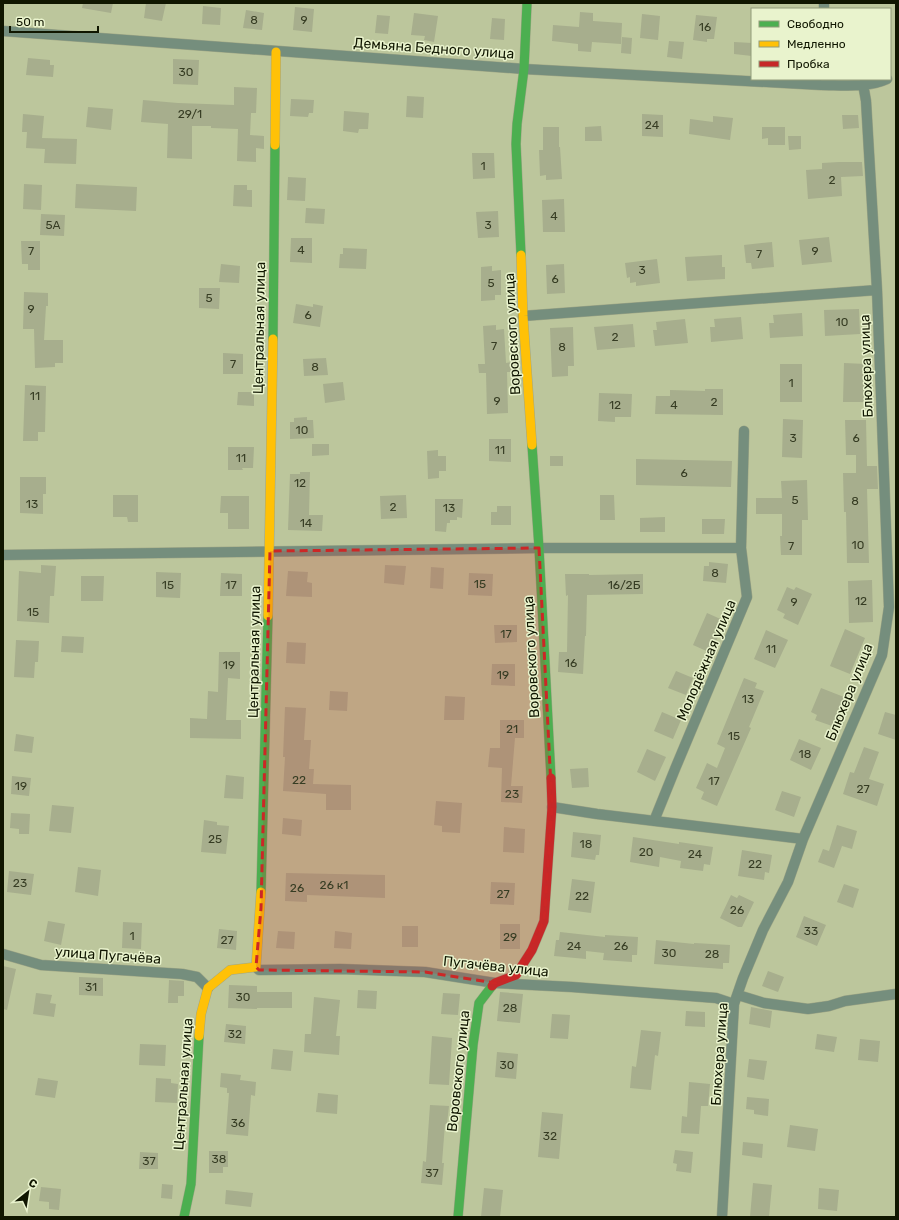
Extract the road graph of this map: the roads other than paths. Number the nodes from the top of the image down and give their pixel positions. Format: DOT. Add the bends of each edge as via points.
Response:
graph roads {
  1 [pos="527,3"];
  2 [pos="3,31"];
  3 [pos="276,52"];
  4 [pos="524,69"];
  5 [pos="751,79"];
  6 [pos="775,80"];
  7 [pos="885,80"];
  8 [pos="821,82"];
  9 [pos="863,84"];
  10 [pos="877,290"];
  11 [pos="524,316"];
  12 [pos="744,431"];
  13 [pos="540,548"];
  14 [pos="741,548"];
  15 [pos="270,551"];
  16 [pos="3,555"];
  17 [pos="552,807"];
  18 [pos="654,821"];
  19 [pos="803,839"];
  20 [pos="3,954"];
  21 [pos="256,967"];
  22 [pos="495,983"];
  23 [pos="208,988"];
  24 [pos="896,994"];
  25 [pos="736,1000"];
  26 [pos="184,1217"];
  27 [pos="458,1217"];
  28 [pos="722,1217"];
  1 -- 4 [label="street, Воровского улица"];
  2 -- 3 [label="street, Демьяна Бедного улица"];
  3 -- 4 [label="street, Демьяна Бедного улица"];
  3 -- 15 [label="street, Центральная улица"];
  4 -- 5 [label="street, Демьяна Бедного улица"];
  4 -- 11 [label="street, Воровского улица" via="516,144"];
  6 -- 8 [label="street, Демьяна Бедного улица"];
  7 -- 9 [label="street, Демьяна Бедного улица"];
  8 -- 9 [label="street, Демьяна Бедного улица"];
  9 -- 10 [label="street, Блюхера улица"];
  10 -- 11 [label="street"];
  10 -- 19 [label="street, Блюхера улица" via="889,607 882,654"];
  11 -- 13 [label="street, Воровского улица"];
  12 -- 14 [label="street, Молодёжная улица"];
  13 -- 14 [label="street"];
  13 -- 15 [label="street"];
  13 -- 17 [label="street, Воровского улица"];
  14 -- 18 [label="street, Молодёжная улица" via="747,597"];
  15 -- 16 [label="street"];
  15 -- 21 [label="street, Центральная улица" via="261,908"];
  17 -- 18 [label="street"];
  17 -- 22 [label="street, Воровского улица" via="544,921 532,950 516,975"];
  18 -- 19 [label="street"];
  19 -- 25 [label="street, Блюхера улица" via="788,882 764,930"];
  20 -- 23 [label="street, улица Пугачёва" via="41,965 182,974 198,977"];
  21 -- 22 [label="street, Пугачёва улица" via="259,970 425,972"];
  21 -- 23 [label="street" via="230,970"];
  22 -- 25 [label="street, Пугачёва улица"];
  22 -- 27 [label="street, Воровского улица" via="479,1003"];
  23 -- 26 [label="street, Центральная улица" via="201,1014 191,1184"];
  24 -- 25 [label="street, Пугачёва улица" via="808,1009"];
  25 -- 28 [label="street, Блюхера улица"];
}
